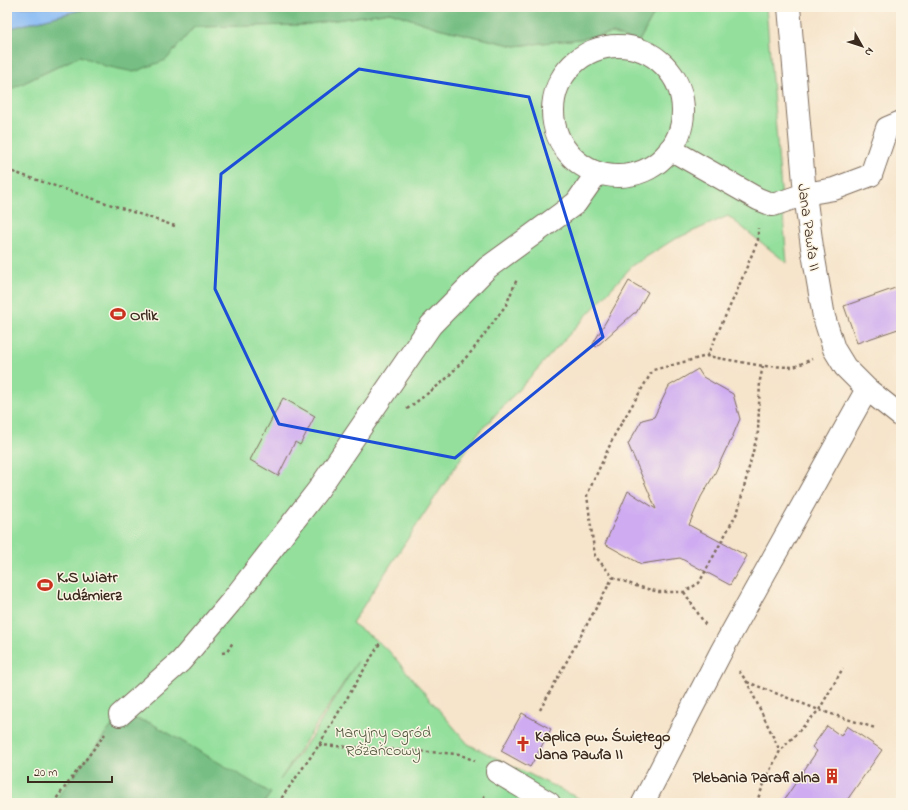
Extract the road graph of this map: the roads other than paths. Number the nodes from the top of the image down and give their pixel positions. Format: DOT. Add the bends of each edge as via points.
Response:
graph roads {
  1 [pos="789,7"];
  2 [pos="901,122"];
  3 [pos="670,149"];
  4 [pos="597,173"];
  5 [pos="806,194"];
  6 [pos="868,389"];
  7 [pos="901,416"];
  8 [pos="120,715"];
  9 [pos="497,772"];
  10 [pos="549,803"];
  11 [pos="642,803"];
  1 -- 5 [label="street, Jana Pawła II"];
  2 -- 5 [label="street" via="887,128 871,175 834,188"];
  3 -- 4 [label="street" via="656,164 638,173 618,176"];
  3 -- 4 [label="street" via="680,128 683,106 677,84 665,65 646,52 625,46 602,48 582,57 565,72 556,90 552,111 555,131 564,149 579,164"];
  3 -- 5 [label="street" via="758,199 773,204"];
  4 -- 8 [label="street" via="576,203 487,268 431,325 318,490 230,603 181,661"];
  5 -- 6 [label="street, Jana Pawła II" via="824,317 834,349 845,367"];
  6 -- 7 [label="street, Jana Pawła II"];
  6 -- 11 [label="street" via="722,650"];
  9 -- 10 [label="street"];
}
